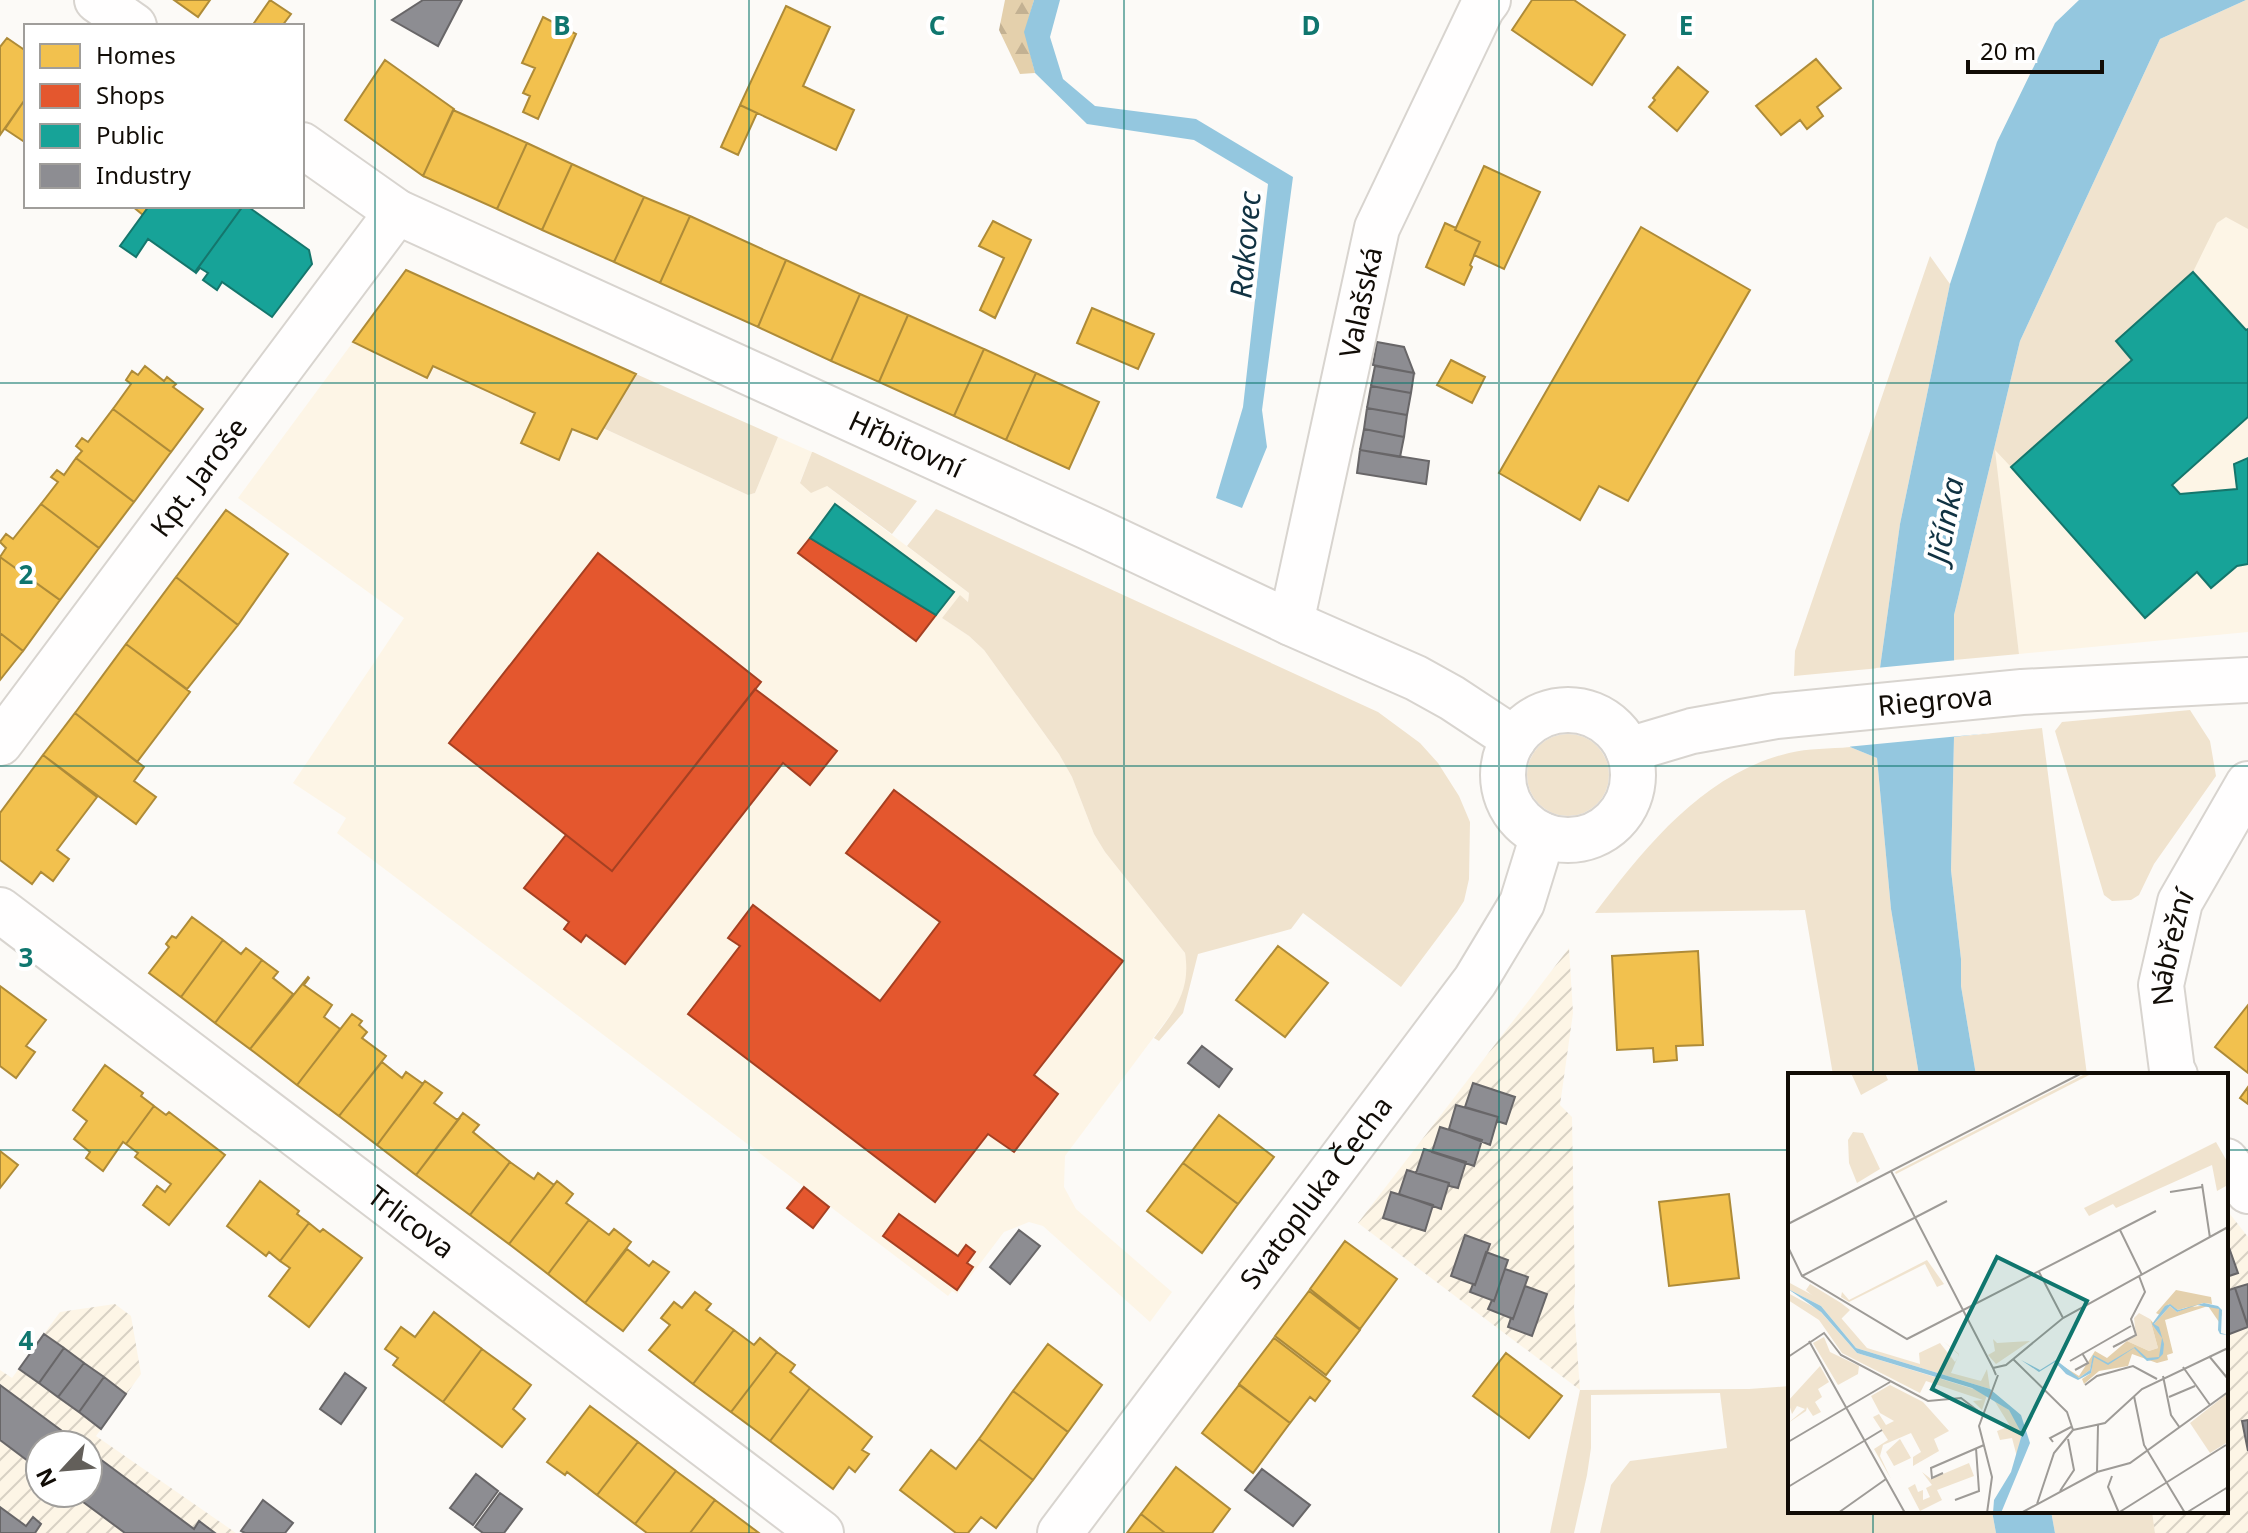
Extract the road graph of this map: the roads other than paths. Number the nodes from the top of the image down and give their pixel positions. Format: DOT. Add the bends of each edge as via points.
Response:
graph roads {
  1 [pos="97,0"];
  2 [pos="1488,0"];
  3 [pos="131,24"];
  4 [pos="304,146"];
  5 [pos="397,212"];
  6 [pos="1291,623"];
  7 [pos="2248,680"];
  8 [pos="1514,739"];
  9 [pos="0,743"];
  10 [pos="1628,750"];
  11 [pos="2248,784"];
  12 [pos="2236,820"];
  13 [pos="1543,835"];
  14 [pos="0,910"];
  15 [pos="2174,1073"];
  16 [pos="2228,1164"];
  17 [pos="2248,1191"];
  18 [pos="821,1533"];
  19 [pos="1060,1533"];
  1 -- 3 [label="street"];
  2 -- 6 [label="street, Valašská" via="1377,228"];
  4 -- 5 [label="street, Hřbitovní"];
  5 -- 6 [label="street, Hřbitovní"];
  5 -- 9 [label="street, Kpt. Jaroše"];
  6 -- 8 [label="street, Hřbitovní" via="1416,678"];
  7 -- 10 [label="street, Riegrova" via="2022,692 1792,714 1692,731"];
  8 -- 10 [label="street" via="1543,715 1569,710 1605,721"];
  8 -- 13 [label="street" via="1505,762 1504,787 1522,821"];
  10 -- 13 [label="street" via="1631,788 1613,821 1581,838"];
  11 -- 12 [label="street, Nábřežní"];
  12 -- 15 [label="street, Nábřežní" via="2180,902 2161,985"];
  13 -- 19 [label="street, Svatopluka Čecha" via="1522,903 1475,981"];
  14 -- 18 [label="street, Trlicova"];
  16 -- 17 [label="street"];
}
